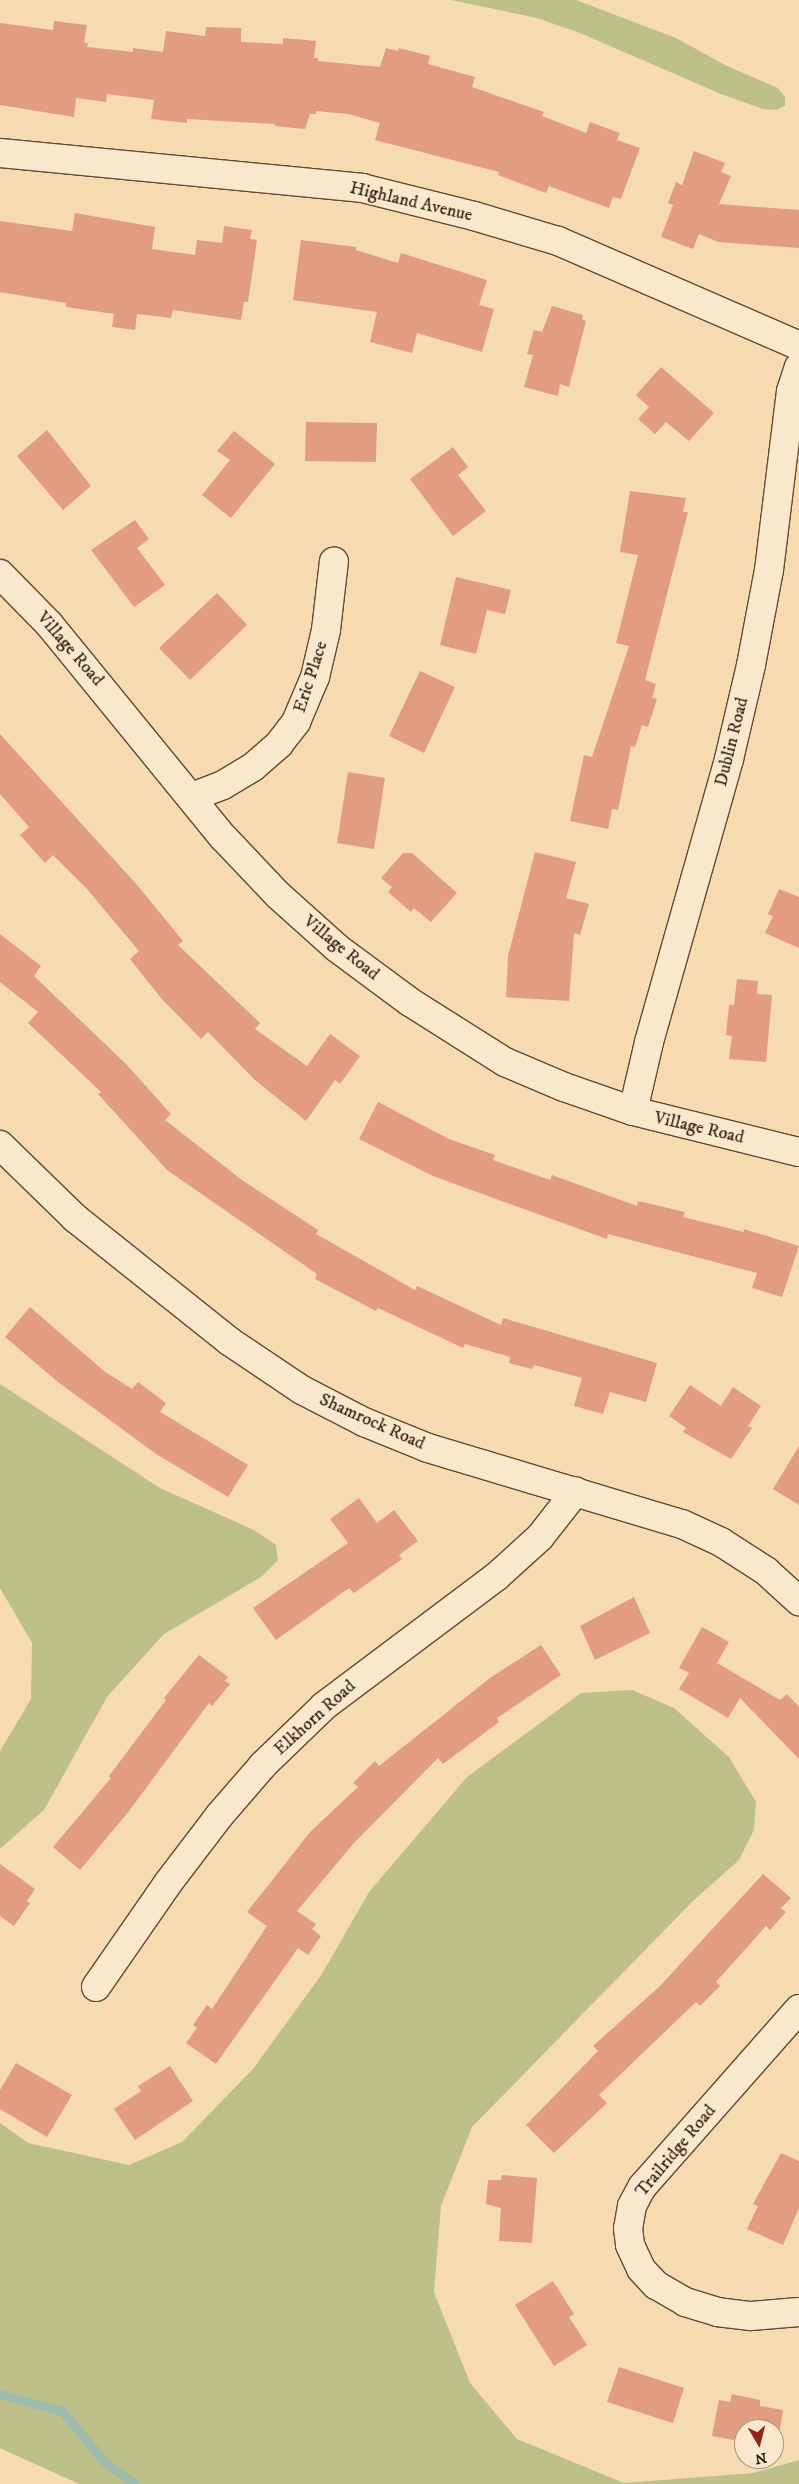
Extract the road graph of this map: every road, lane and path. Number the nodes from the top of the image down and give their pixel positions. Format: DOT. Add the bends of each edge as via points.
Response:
graph roads {
  1 [pos="0,153"];
  2 [pos="799,346"];
  3 [pos="799,366"];
  4 [pos="334,561"];
  5 [pos="0,574"];
  6 [pos="192,797"];
  7 [pos="633,1111"];
  8 [pos="0,1145"];
  9 [pos="799,1152"];
  10 [pos="576,1491"];
  11 [pos="799,1601"];
  12 [pos="96,1987"];
  13 [pos="799,2009"];
  14 [pos="799,2312"];
  1 -- 2 [label="street, Highland Avenue" via="286,178 371,190 558,241"];
  3 -- 7 [label="street, Dublin Road" via="791,391 769,570 751,665 729,759 649,1042"];
  4 -- 6 [label="street, Eric Place" via="326,630 315,677 296,722 279,744 253,767 223,785"];
  5 -- 6 [label="street, Village Road" via="49,624"];
  6 -- 7 [label="street, Village Road" via="278,895 337,948 410,1002 505,1062"];
  7 -- 9 [label="street, Village Road"];
  8 -- 10 [label="street, Shamrock Road" via="75,1218 229,1341 302,1390 364,1422 428,1448"];
  10 -- 11 [label="street, Shamrock Road" via="682,1524 713,1538 766,1571"];
  10 -- 12 [label="street, Elkhorn Road" via="540,1537 496,1577 324,1706 263,1765 168,1883"];
  13 -- 14 [label="street, Trailridge Road" via="642,2187 632,2206 628,2228 630,2245 640,2269 656,2285 685,2302 717,2312 750,2316"];
}
